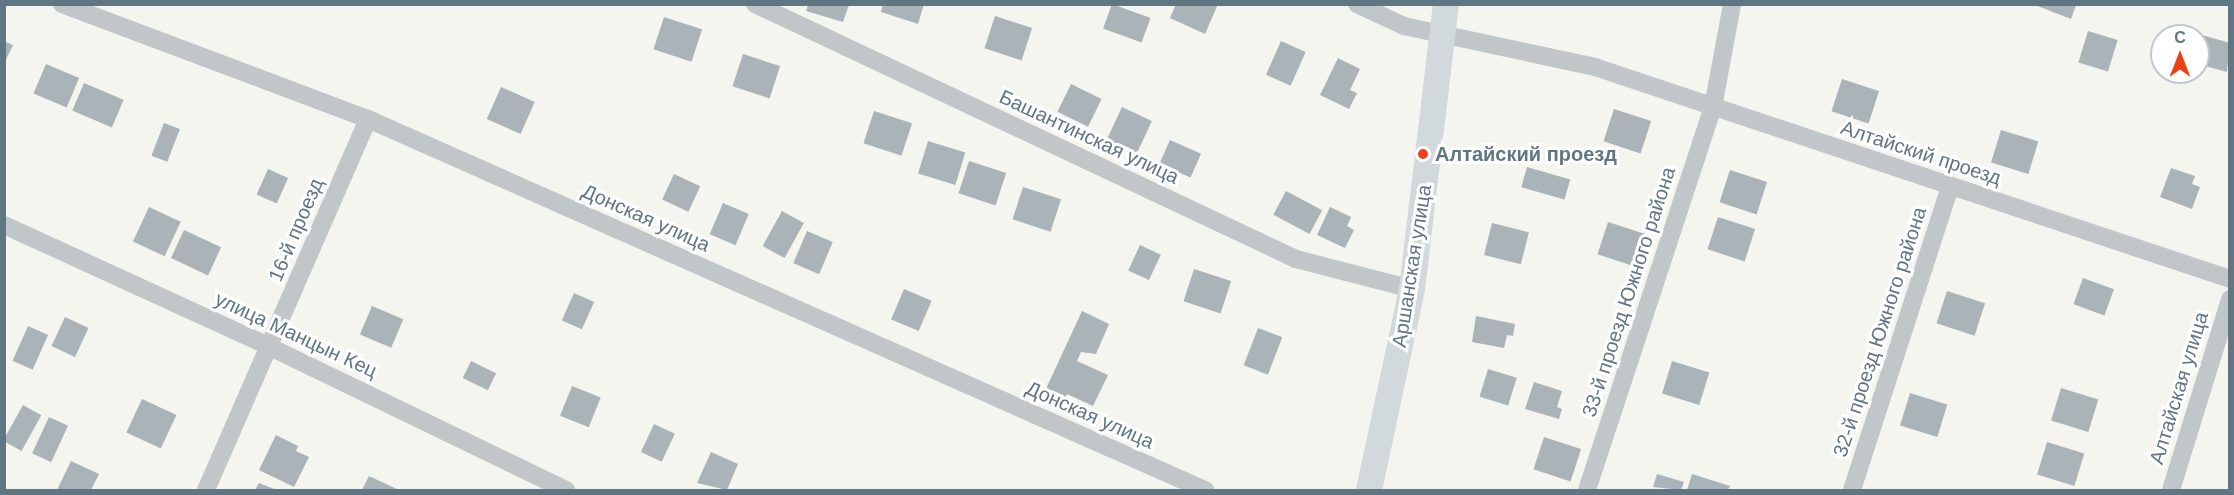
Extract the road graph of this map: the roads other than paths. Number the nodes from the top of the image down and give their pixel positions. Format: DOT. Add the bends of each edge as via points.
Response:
graph roads {
  1 [pos="62,4"];
  2 [pos="755,4"];
  3 [pos="1357,4"];
  4 [pos="1446,4"];
  5 [pos="1732,4"];
  6 [pos="1443,32"];
  7 [pos="1713,107"];
  8 [pos="368,119"];
  9 [pos="1950,187"];
  10 [pos="4,225"];
  11 [pos="2229,279"];
  12 [pos="1412,289"];
  13 [pos="2229,299"];
  14 [pos="270,346"];
  15 [pos="206,490"];
  16 [pos="566,490"];
  17 [pos="1205,490"];
  18 [pos="1369,490"];
  19 [pos="1377,490"];
  20 [pos="1587,490"];
  21 [pos="1852,490"];
  22 [pos="2171,490"];
  1 -- 8 [label="street, Донская улица"];
  2 -- 12 [label="street, Башантинская улица" via="1296,259"];
  3 -- 6 [label="street, Алтайский проезд" via="1404,26"];
  4 -- 6 [label="street, Аршанская улица"];
  5 -- 7 [label="street, 33-й проезд Южного района"];
  6 -- 7 [label="street, Алтайский проезд" via="1594,68"];
  6 -- 12 [label="street, Аршанская улица"];
  7 -- 9 [label="street, Алтайский проезд"];
  7 -- 20 [label="street, 33-й проезд Южного района"];
  8 -- 14 [label="street, 16-й проезд"];
  8 -- 17 [label="street, Донская улица"];
  9 -- 11 [label="street, Алтайский проезд"];
  9 -- 21 [label="street, 32-й проезд Южного района"];
  10 -- 14 [label="street, улица Манцын Кец"];
  12 -- 18 [label="street, Аршанская улица"];
  13 -- 22 [label="street, Алтайская улица"];
  14 -- 15 [label="street, 16-й проезд"];
  14 -- 16 [label="street, улица Манцын Кец"];
  18 -- 19 [label="street"];
}
